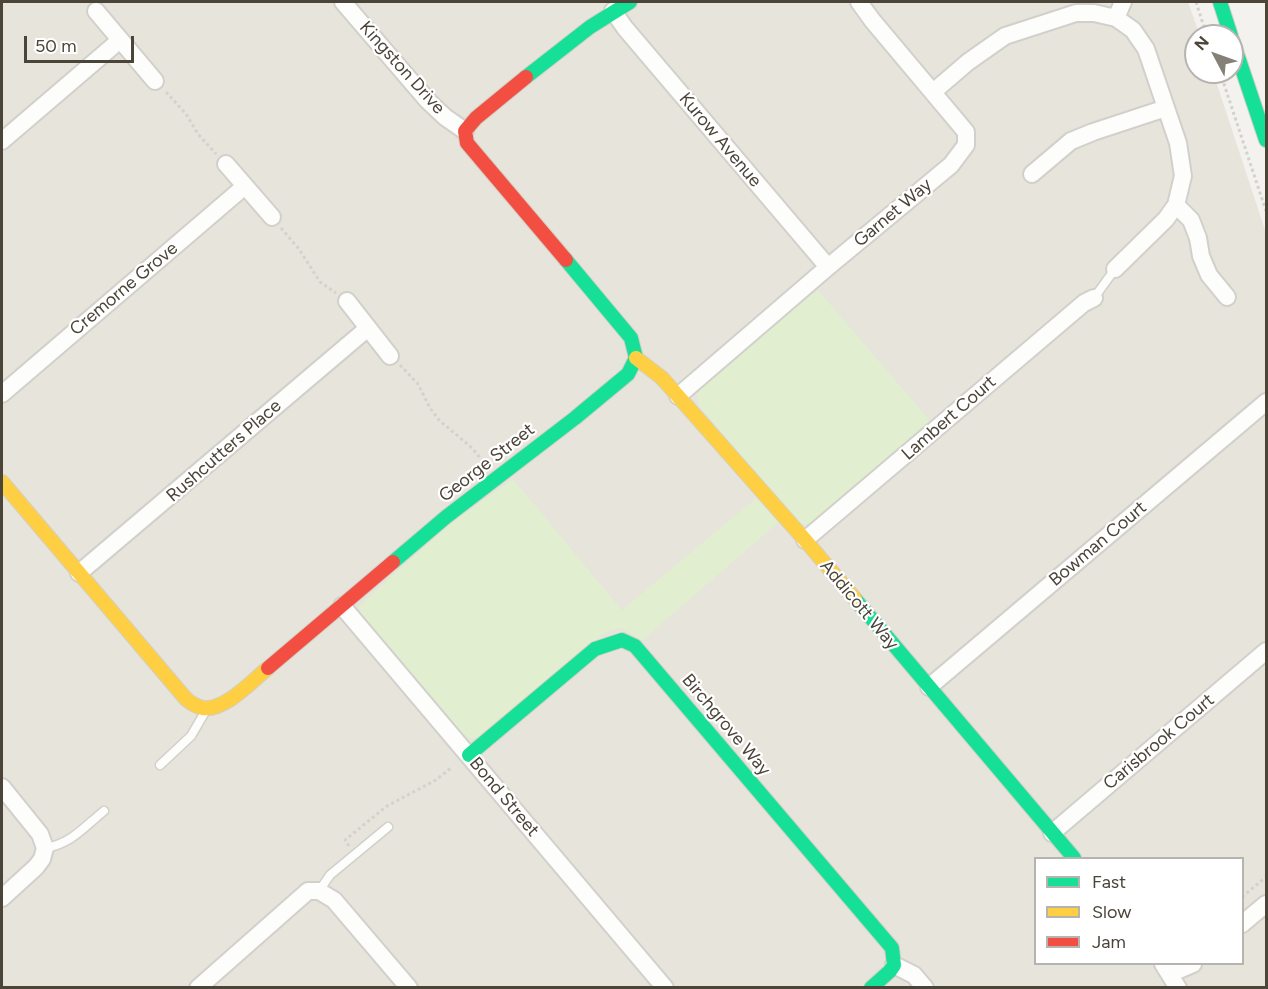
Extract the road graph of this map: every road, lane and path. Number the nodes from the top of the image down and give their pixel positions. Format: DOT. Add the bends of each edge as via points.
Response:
graph roads {
  1 [pos="343,2"];
  2 [pos="630,2"];
  3 [pos="859,2"];
  4 [pos="1122,2"];
  5 [pos="1196,2"];
  6 [pos="1220,2"];
  7 [pos="1227,2"];
  8 [pos="96,11"];
  9 [pos="613,11"];
  10 [pos="1116,18"];
  11 [pos="1203,24"];
  12 [pos="1227,24"];
  13 [pos="1230,24"];
  14 [pos="120,40"];
  15 [pos="1244,75"];
  16 [pos="155,81"];
  17 [pos="1224,84"];
  18 [pos="933,92"];
  19 [pos="1166,108"];
  20 [pos="465,131"];
  21 [pos="1266,140"];
  22 [pos="2,141"];
  23 [pos="226,164"];
  24 [pos="1032,174"];
  25 [pos="245,186"];
  26 [pos="1176,205"];
  27 [pos="1266,211"];
  28 [pos="272,217"];
  29 [pos="828,267"];
  30 [pos="1114,269"];
  31 [pos="1227,297"];
  32 [pos="1094,298"];
  33 [pos="347,301"];
  34 [pos="368,328"];
  35 [pos="390,356"];
  36 [pos="636,358"];
  37 [pos="2,393"];
  38 [pos="678,396"];
  39 [pos="1266,402"];
  40 [pos="485,464"];
  41 [pos="2,482"];
  42 [pos="805,540"];
  43 [pos="79,573"];
  44 [pos="342,606"];
  45 [pos="1266,651"];
  46 [pos="929,687"];
  47 [pos="206,709"];
  48 [pos="469,756"];
  49 [pos="160,765"];
  50 [pos="452,767"];
  51 [pos="2,787"];
  52 [pos="104,811"];
  53 [pos="388,827"];
  54 [pos="1052,832"];
  55 [pos="45,848"];
  56 [pos="355,855"];
  57 [pos="1073,857"];
  58 [pos="1266,876"];
  59 [pos="319,891"];
  60 [pos="1244,895"];
  61 [pos="2,898"];
  62 [pos="1266,904"];
  63 [pos="1244,922"];
  64 [pos="894,965"];
  65 [pos="1164,965"];
  66 [pos="1189,965"];
  67 [pos="198,987"];
  68 [pos="409,987"];
  69 [pos="665,987"];
  70 [pos="871,987"];
  71 [pos="925,987"];
  72 [pos="1178,987"];
  1 -- 20 [label="street, Kingston Drive" via="428,101"];
  2 -- 9 [label="street"];
  3 -- 18 [label="street, Garnet Way"];
  4 -- 10 [label="street"];
  5 -- 11 [label="path"];
  6 -- 12 [label="street"];
  7 -- 13 [label="street"];
  8 -- 14 [label="street"];
  9 -- 20 [label="street" via="476,118"];
  9 -- 29 [label="street, Kurow Avenue"];
  10 -- 18 [label="street" via="1076,13 1005,36"];
  10 -- 19 [label="street" via="1133,30 1146,48"];
  14 -- 16 [label="street"];
  14 -- 22 [label="street"];
  15 -- 21 [label="street"];
  16 -- 23 [label="path"];
  17 -- 27 [label="path"];
  18 -- 29 [label="street, Garnet Way" via="966,132 966,145 951,165"];
  19 -- 24 [label="street" via="1071,141"];
  19 -- 26 [label="street" via="1178,143 1183,176"];
  20 -- 36 [label="street" via="467,143 631,338"];
  23 -- 25 [label="street"];
  25 -- 28 [label="street"];
  25 -- 37 [label="street, Cremorne Grove"];
  26 -- 30 [label="street"];
  26 -- 31 [label="street" via="1191,220 1209,275"];
  28 -- 33 [label="path" via="320,282"];
  29 -- 38 [label="street, Garnet Way"];
  30 -- 32 [label="lane"];
  32 -- 42 [label="street, Lambert Court"];
  33 -- 34 [label="street"];
  34 -- 35 [label="street"];
  34 -- 43 [label="street, Rushcutters Place"];
  35 -- 40 [label="path" via="418,384 439,420"];
  36 -- 38 [label="street, Addicott Way"];
  36 -- 44 [label="street, George Street" via="628,374 446,517"];
  38 -- 42 [label="street, Addicott Way"];
  39 -- 46 [label="street, Bowman Court"];
  41 -- 43 [label="street"];
  42 -- 46 [label="street, Addicott Way"];
  43 -- 47 [label="street" via="186,699"];
  44 -- 47 [label="street, George Street" via="235,696 223,705"];
  44 -- 48 [label="street, Bond Street"];
  45 -- 54 [label="street, Carisbrook Court"];
  46 -- 54 [label="street, Addicott Way"];
  47 -- 49 [label="lane" via="191,736"];
  48 -- 64 [label="street, Birchgrove Way" via="595,649 622,640 635,646 892,948"];
  48 -- 69 [label="street, Bond Street"];
  50 -- 56 [label="path" via="387,806 345,840"];
  51 -- 55 [label="street" via="40,834"];
  52 -- 55 [label="lane" via="70,840"];
  53 -- 56 [label="lane"];
  54 -- 57 [label="street, Addicott Way"];
  55 -- 61 [label="street" via="36,867"];
  56 -- 59 [label="lane"];
  58 -- 60 [label="path"];
  59 -- 67 [label="street" via="308,891"];
  59 -- 68 [label="street" via="334,900"];
  62 -- 63 [label="street"];
  64 -- 70 [label="street"];
  64 -- 71 [label="street" via="914,975"];
  65 -- 66 [label="street" via="1179,970"];
  65 -- 72 [label="street"];
}
